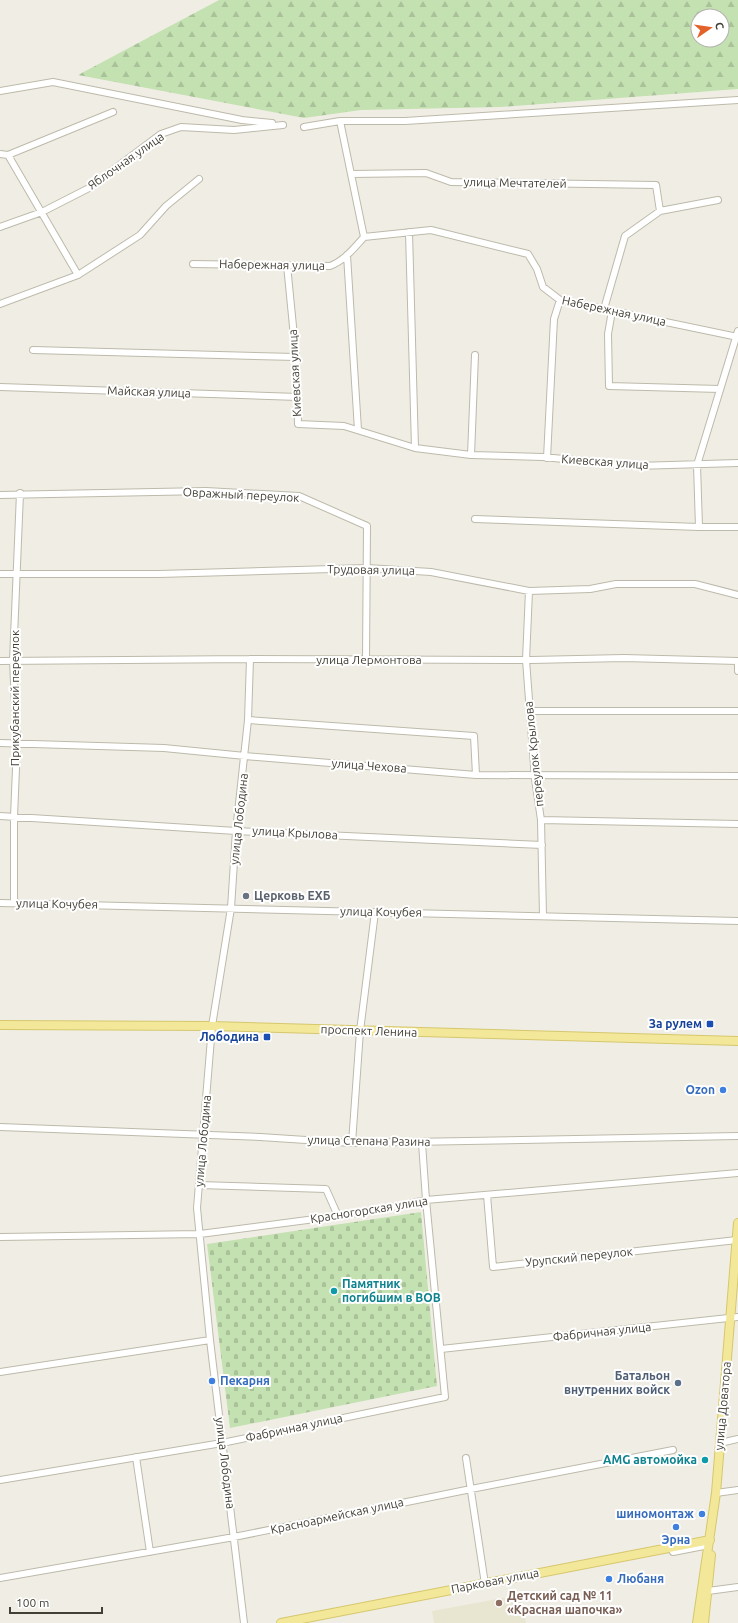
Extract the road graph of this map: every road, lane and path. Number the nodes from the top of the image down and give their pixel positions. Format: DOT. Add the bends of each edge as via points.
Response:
graph roads {
  1 [pos="0,91"];
  2 [pos="738,100"];
  3 [pos="113,112"];
  4 [pos="340,121"];
  5 [pos="304,127"];
  6 [pos="0,154"];
  7 [pos="8,155"];
  8 [pos="350,174"];
  9 [pos="199,179"];
  10 [pos="718,200"];
  11 [pos="660,211"];
  12 [pos="42,212"];
  13 [pos="0,227"];
  14 [pos="409,232"];
  15 [pos="364,237"];
  16 [pos="347,255"];
  17 [pos="193,264"];
  18 [pos="287,265"];
  19 [pos="78,275"];
  20 [pos="560,300"];
  21 [pos="0,304"];
  22 [pos="604,309"];
  23 [pos="612,311"];
  24 [pos="737,335"];
  25 [pos="33,350"];
  26 [pos="475,355"];
  27 [pos="296,357"];
  28 [pos="0,387"];
  29 [pos="720,389"];
  30 [pos="298,397"];
  31 [pos="358,430"];
  32 [pos="416,448"];
  33 [pos="471,455"];
  34 [pos="547,458"];
  35 [pos="738,463"];
  36 [pos="696,465"];
  37 [pos="20,493"];
  38 [pos="0,495"];
  39 [pos="475,519"];
  40 [pos="698,527"];
  41 [pos="738,527"];
  42 [pos="367,568"];
  43 [pos="0,574"];
  44 [pos="16,574"];
  45 [pos="529,591"];
  46 [pos="738,594"];
  47 [pos="250,659"];
  48 [pos="366,660"];
  49 [pos="526,660"];
  50 [pos="0,661"];
  51 [pos="13,661"];
  52 [pos="738,661"];
  53 [pos="738,671"];
  54 [pos="530,711"];
  55 [pos="738,711"];
  56 [pos="248,720"];
  57 [pos="0,743"];
  58 [pos="17,744"];
  59 [pos="245,756"];
  60 [pos="476,775"];
  61 [pos="534,775"];
  62 [pos="738,776"];
  63 [pos="0,816"];
  64 [pos="14,817"];
  65 [pos="541,820"];
  66 [pos="738,824"];
  67 [pos="236,831"];
  68 [pos="542,845"];
  69 [pos="0,903"];
  70 [pos="14,903"];
  71 [pos="231,908"];
  72 [pos="375,912"];
  73 [pos="544,916"];
  74 [pos="738,921"];
  75 [pos="0,1025"];
  76 [pos="212,1026"];
  77 [pos="360,1031"];
  78 [pos="738,1041"];
  79 [pos="0,1127"];
  80 [pos="203,1135"];
  81 [pos="738,1136"];
  82 [pos="352,1143"];
  83 [pos="422,1143"];
  84 [pos="738,1172"];
  85 [pos="199,1185"];
  86 [pos="487,1194"];
  87 [pos="426,1200"];
  88 [pos="338,1216"];
  89 [pos="738,1223"];
  90 [pos="200,1234"];
  91 [pos="0,1237"];
  92 [pos="737,1240"];
  93 [pos="734,1318"];
  94 [pos="210,1340"];
  95 [pos="441,1348"];
  96 [pos="0,1372"];
  97 [pos="738,1439"];
  98 [pos="222,1443"];
  99 [pos="720,1443"];
  100 [pos="674,1450"];
  101 [pos="136,1458"];
  102 [pos="466,1458"];
  103 [pos="0,1480"];
  104 [pos="470,1489"];
  105 [pos="738,1490"];
  106 [pos="716,1493"];
  107 [pos="234,1537"];
  108 [pos="710,1543"];
  109 [pos="150,1552"];
  110 [pos="674,1552"];
  111 [pos="0,1578"];
  112 [pos="485,1584"];
  113 [pos="738,1588"];
  114 [pos="708,1591"];
  115 [pos="244,1623"];
  116 [pos="281,1623"];
  117 [pos="697,1623"];
  118 [pos="704,1623"];
  1 -- 12 [label="street, Яблочная улица" via="53,82 242,120 283,125 234,130 181,127 161,134 90,188"];
  2 -- 4 [label="street" via="405,121"];
  3 -- 7 [label="street"];
  4 -- 5 [label="street"];
  4 -- 8 [label="street"];
  6 -- 7 [label="street"];
  7 -- 12 [label="street"];
  8 -- 11 [label="street, улица Мечтателей" via="426,173 451,182 656,185"];
  8 -- 15 [label="street"];
  9 -- 19 [label="street" via="166,206 140,235"];
  10 -- 11 [label="street"];
  11 -- 22 [label="street" via="625,236"];
  12 -- 13 [label="street, Яблочная улица"];
  12 -- 19 [label="street"];
  14 -- 15 [label="street, Набережная улица"];
  14 -- 20 [label="street, Набережная улица" via="430,230 528,254 537,269 542,287"];
  14 -- 32 [label="street"];
  15 -- 16 [label="street, Набережная улица"];
  16 -- 18 [label="street, Набережная улица" via="330,266"];
  16 -- 31 [label="street"];
  17 -- 18 [label="street, Набережная улица"];
  18 -- 27 [label="street, Киевская улица"];
  19 -- 21 [label="street"];
  20 -- 22 [label="street, Набережная улица"];
  20 -- 34 [label="street" via="554,319"];
  22 -- 23 [label="street, Набережная улица"];
  23 -- 24 [label="street, Набережная улица"];
  23 -- 29 [label="street" via="608,334 609,386"];
  24 -- 29 [label="street"];
  25 -- 27 [label="street"];
  26 -- 33 [label="street"];
  27 -- 30 [label="street, Киевская улица"];
  28 -- 30 [label="street, Майская улица"];
  29 -- 36 [label="street"];
  30 -- 31 [label="street, Киевская улица" via="298,424 344,426"];
  31 -- 32 [label="street, Киевская улица"];
  32 -- 33 [label="street, Киевская улица"];
  33 -- 34 [label="street, Киевская улица"];
  34 -- 36 [label="street, Киевская улица" via="636,466"];
  35 -- 36 [label="street, Киевская улица"];
  36 -- 40 [label="street"];
  37 -- 38 [label="street, Овражный переулок"];
  37 -- 42 [label="street, Овражный переулок" via="206,491 299,496 367,526"];
  37 -- 44 [label="street, Прикубанский переулок"];
  39 -- 40 [label="street"];
  40 -- 41 [label="street"];
  42 -- 44 [label="street, Трудовая улица" via="159,574"];
  42 -- 45 [label="street, Трудовая улица" via="431,572"];
  42 -- 48 [label="street, Овражный переулок"];
  43 -- 44 [label="street, Трудовая улица"];
  44 -- 51 [label="street, Прикубанский переулок"];
  45 -- 46 [label="street, Трудовая улица" via="590,589 616,584 695,584"];
  45 -- 49 [label="street, переулок Крылова"];
  47 -- 48 [label="street, улица Лермонтова"];
  47 -- 51 [label="street, улица Лермонтова"];
  47 -- 56 [label="street, улица Лободина"];
  48 -- 49 [label="street, улица Лермонтова"];
  49 -- 52 [label="street, улица Лермонтова" via="624,658"];
  49 -- 54 [label="street, переулок Крылова"];
  50 -- 51 [label="street, улица Лермонтова"];
  51 -- 58 [label="street, Прикубанский переулок"];
  52 -- 53 [label="street"];
  54 -- 55 [label="street"];
  54 -- 61 [label="street, переулок Крылова"];
  56 -- 59 [label="street, улица Лободина"];
  56 -- 60 [label="street" via="474,736"];
  57 -- 58 [label="street, улица Чехова"];
  58 -- 59 [label="street, улица Чехова" via="164,748"];
  58 -- 64 [label="street, Прикубанский переулок"];
  59 -- 60 [label="street, улица Чехова"];
  59 -- 67 [label="street, улица Лободина"];
  60 -- 61 [label="street, улица Чехова"];
  61 -- 62 [label="street, улица Чехова"];
  61 -- 65 [label="street, переулок Крылова"];
  63 -- 64 [label="street, улица Крылова"];
  64 -- 67 [label="street, улица Крылова"];
  64 -- 70 [label="street, Прикубанский переулок"];
  65 -- 66 [label="street"];
  65 -- 68 [label="street, переулок Крылова"];
  67 -- 68 [label="street, улица Крылова"];
  67 -- 71 [label="street, улица Лободина"];
  68 -- 73 [label="street, переулок Крылова"];
  69 -- 70 [label="street, улица Кочубея"];
  70 -- 71 [label="street, улица Кочубея"];
  71 -- 72 [label="street, улица Кочубея"];
  71 -- 76 [label="street, улица Лободина"];
  72 -- 73 [label="street, улица Кочубея"];
  72 -- 77 [label="street"];
  73 -- 74 [label="street, улица Кочубея"];
  75 -- 76 [label="main road, проспект Ленина"];
  76 -- 77 [label="main road, проспект Ленина"];
  76 -- 80 [label="street, улица Лободина"];
  77 -- 78 [label="main road, проспект Ленина"];
  77 -- 82 [label="street"];
  79 -- 80 [label="street, улица Степана Разина"];
  80 -- 82 [label="street, улица Степана Разина"];
  80 -- 85 [label="street, улица Лободина"];
  81 -- 83 [label="street, улица Степана Разина"];
  82 -- 83 [label="street, улица Степана Разина"];
  83 -- 87 [label="street"];
  84 -- 86 [label="street, Красногорская улица"];
  85 -- 88 [label="street" via="326,1189"];
  85 -- 90 [label="street, улица Лободина" via="197,1208"];
  86 -- 87 [label="street, Красногорская улица"];
  86 -- 92 [label="street, Урупский переулок" via="493,1267"];
  87 -- 88 [label="street, Красногорская улица"];
  87 -- 95 [label="street"];
  88 -- 90 [label="street, Красногорская улица"];
  89 -- 92 [label="main road, улица Доватора"];
  90 -- 91 [label="street, Красногорская улица"];
  90 -- 94 [label="street, улица Лободина"];
  92 -- 93 [label="main road, улица Доватора"];
  93 -- 95 [label="street, Фабричная улица"];
  93 -- 99 [label="main road, улица Доватора"];
  94 -- 96 [label="street"];
  94 -- 98 [label="street, улица Лободина"];
  95 -- 98 [label="street, Фабричная улица" via="445,1397"];
  97 -- 99 [label="street"];
  98 -- 101 [label="street, Фабричная улица"];
  98 -- 107 [label="street, улица Лободина"];
  99 -- 106 [label="main road, улица Доватора"];
  100 -- 104 [label="street, Красноармейская улица"];
  101 -- 103 [label="street, Фабричная улица"];
  101 -- 109 [label="street"];
  102 -- 104 [label="street"];
  104 -- 107 [label="street, Красноармейская улица"];
  104 -- 112 [label="street"];
  105 -- 106 [label="street"];
  106 -- 108 [label="main road, улица Доватора"];
  107 -- 109 [label="street, Красноармейская улица"];
  107 -- 115 [label="street, улица Лободина"];
  108 -- 110 [label="street"];
  108 -- 112 [label="main road, Парковая улица"];
  108 -- 114 [label="main road, улица Доватора"];
  108 -- 117 [label="main road, улица Доватора"];
  109 -- 111 [label="street, Красноармейская улица"];
  112 -- 116 [label="main road, Парковая улица"];
  113 -- 114 [label="street"];
  114 -- 118 [label="main road, улица Доватора"];
}
